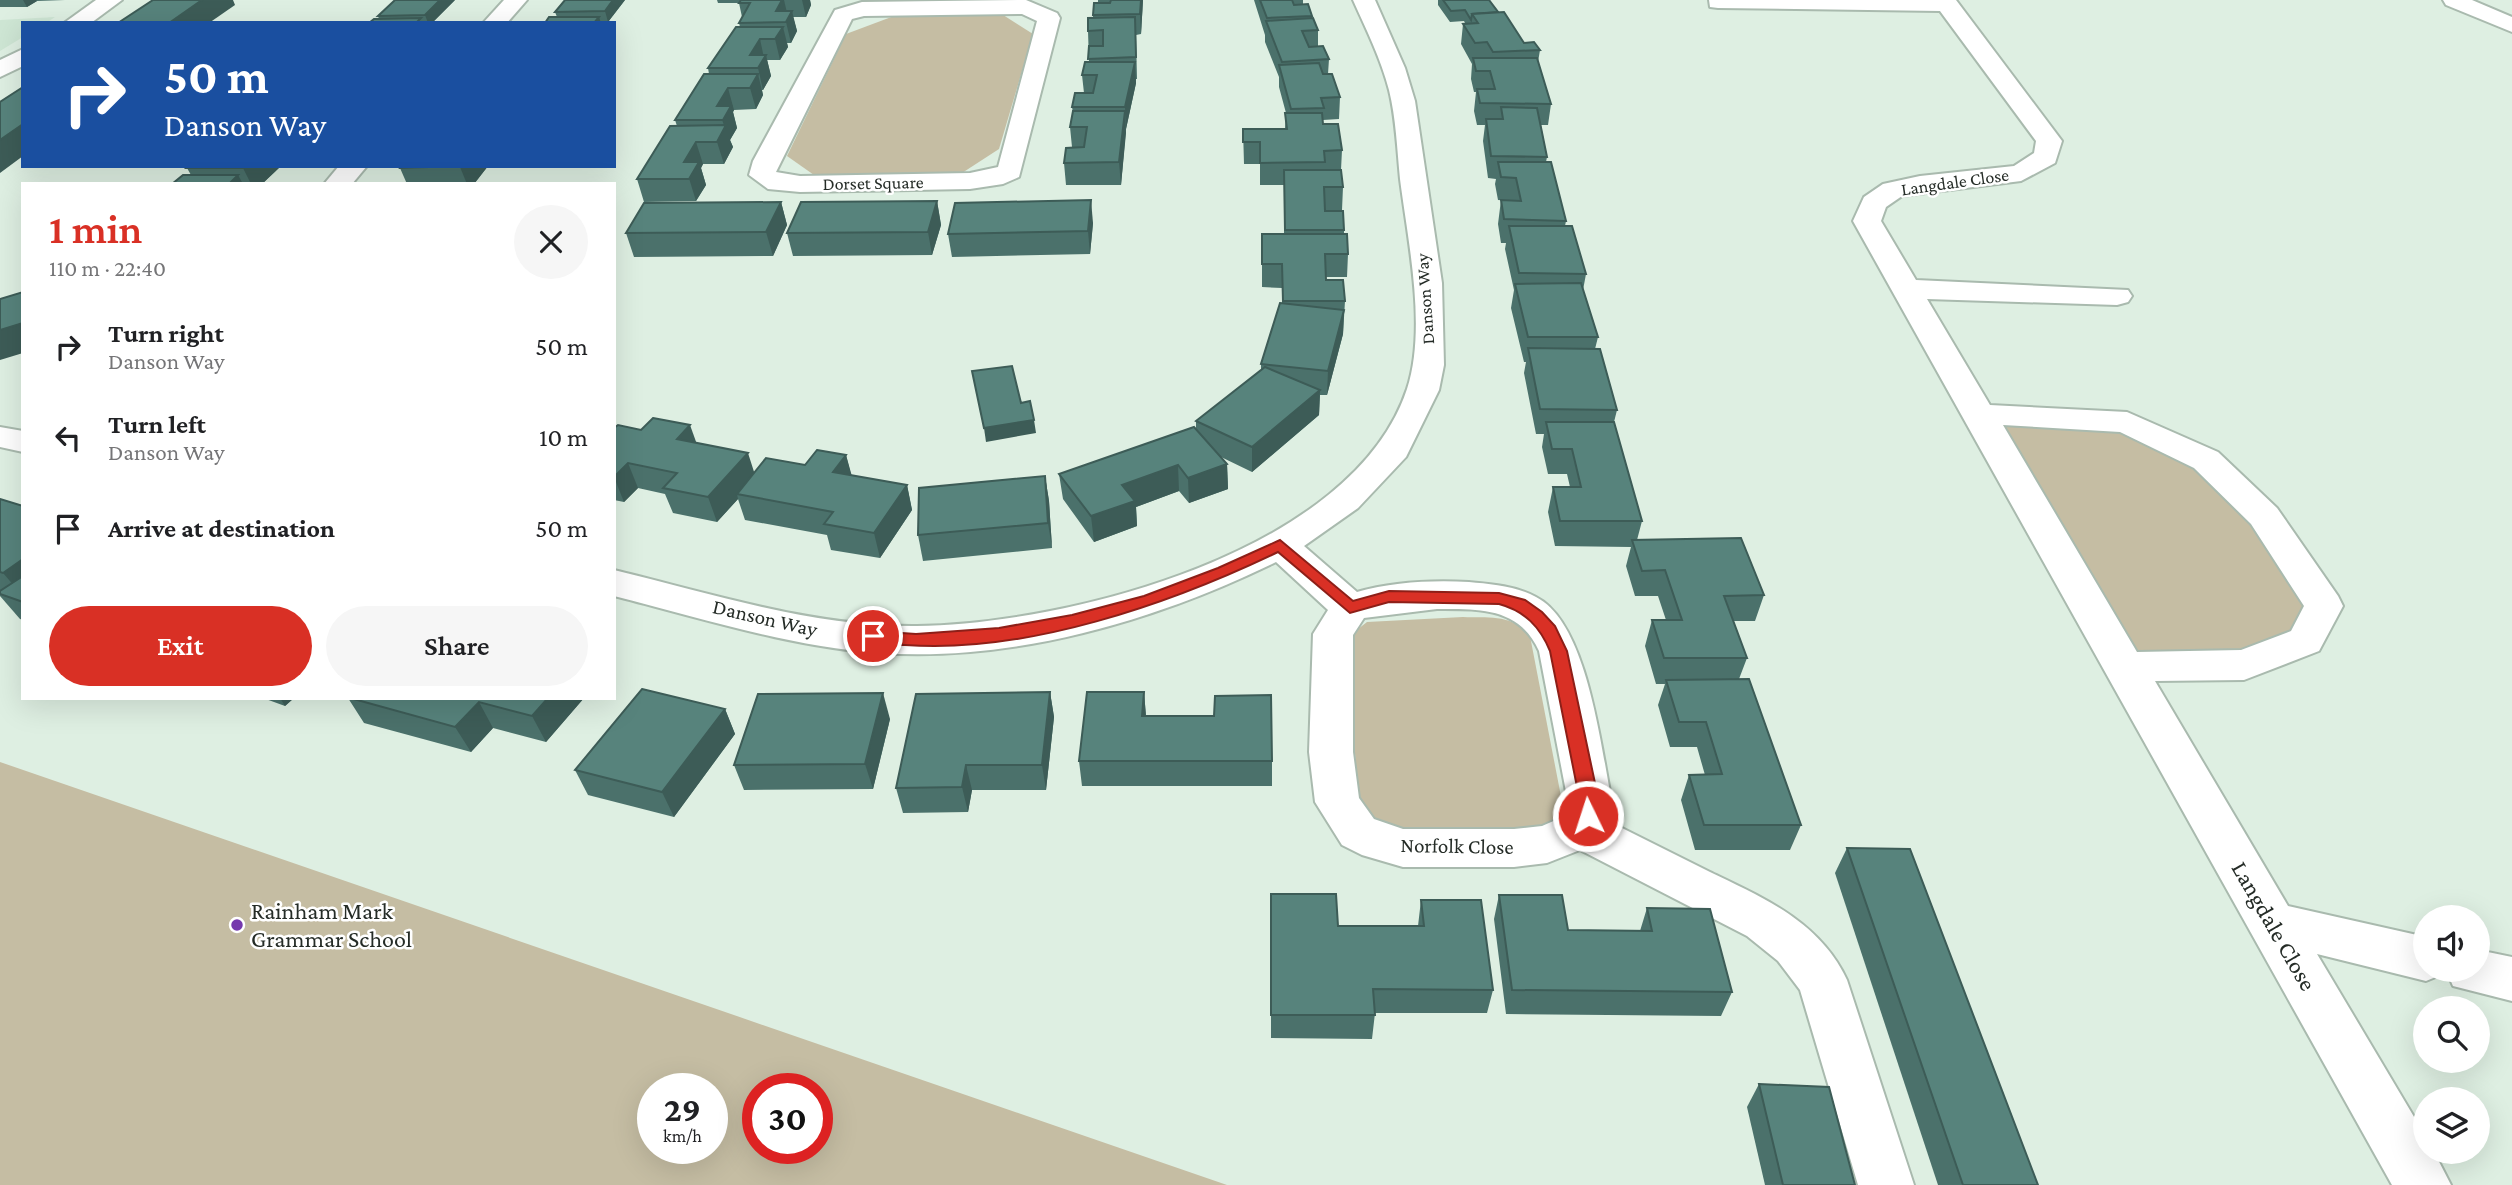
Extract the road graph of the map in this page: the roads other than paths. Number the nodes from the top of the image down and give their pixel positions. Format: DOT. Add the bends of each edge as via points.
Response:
graph roads {
  1 [pos="111,0"];
  2 [pos="516,0"];
  3 [pos="1364,0"];
  4 [pos="2454,0"];
  5 [pos="950,3"];
  6 [pos="1945,3"];
  7 [pos="1722,7"];
  8 [pos="78,21"];
  9 [pos="496,21"];
  10 [pos="2512,25"];
  11 [pos="21,57"];
  12 [pos="0,70"];
  13 [pos="352,168"];
  14 [pos="339,182"];
  15 [pos="1909,289"];
  16 [pos="2118,296"];
  17 [pos="1978,414"];
  18 [pos="0,436"];
  19 [pos="21,441"];
  20 [pos="1280,545"];
  21 [pos="616,583"];
  22 [pos="1350,608"];
  23 [pos="2124,667"];
  24 [pos="1581,829"];
  25 [pos="2273,923"];
  26 [pos="2413,956"];
  27 [pos="2490,974"];
  28 [pos="2512,979"];
  29 [pos="1886,1185"];
  30 [pos="2423,1185"];
  1 -- 8 [label="street"];
  2 -- 9 [label="street"];
  3 -- 20 [label="street, Danson Way" via="1401,91 1420,234 1429,357 1422,392 1383,463 1338,506"];
  4 -- 10 [label="street"];
  5 -- 5 [label="street, Dorset Square" via="1026,7 1049,18 1010,172 970,181 800,184 777,183 762,176 843,15 862,9"];
  6 -- 7 [label="street, Langdale Close"];
  6 -- 15 [label="street, Langdale Close" via="2049,141 2046,158 2021,173 1920,184 1893,190 1874,203 1867,220"];
  11 -- 12 [label="street"];
  13 -- 14 [label="street"];
  15 -- 16 [label="street"];
  15 -- 17 [label="street, Langdale Close"];
  17 -- 23 [label="street, Langdale Close"];
  17 -- 23 [label="street" via="2127,422 2206,460 2264,516 2324,606 2305,641 2244,665"];
  18 -- 19 [label="street"];
  20 -- 21 [label="street, Danson Way" via="1149,600 1072,621 999,634 916,640 830,634"];
  20 -- 22 [label="street"];
  22 -- 24 [label="street" via="1389,597 1487,598 1520,604 1536,616 1550,630 1559,651 1590,802"];
  22 -- 24 [label="street, Norfolk Close" via="1333,634 1331,752 1337,802 1358,832 1403,848 1514,848 1547,844"];
  23 -- 25 [label="street, Langdale Close"];
  24 -- 29 [label="street" via="1764,921 1795,946 1822,980"];
  25 -- 26 [label="street"];
  25 -- 30 [label="street, Langdale Close"];
  27 -- 28 [label="street"];
}
